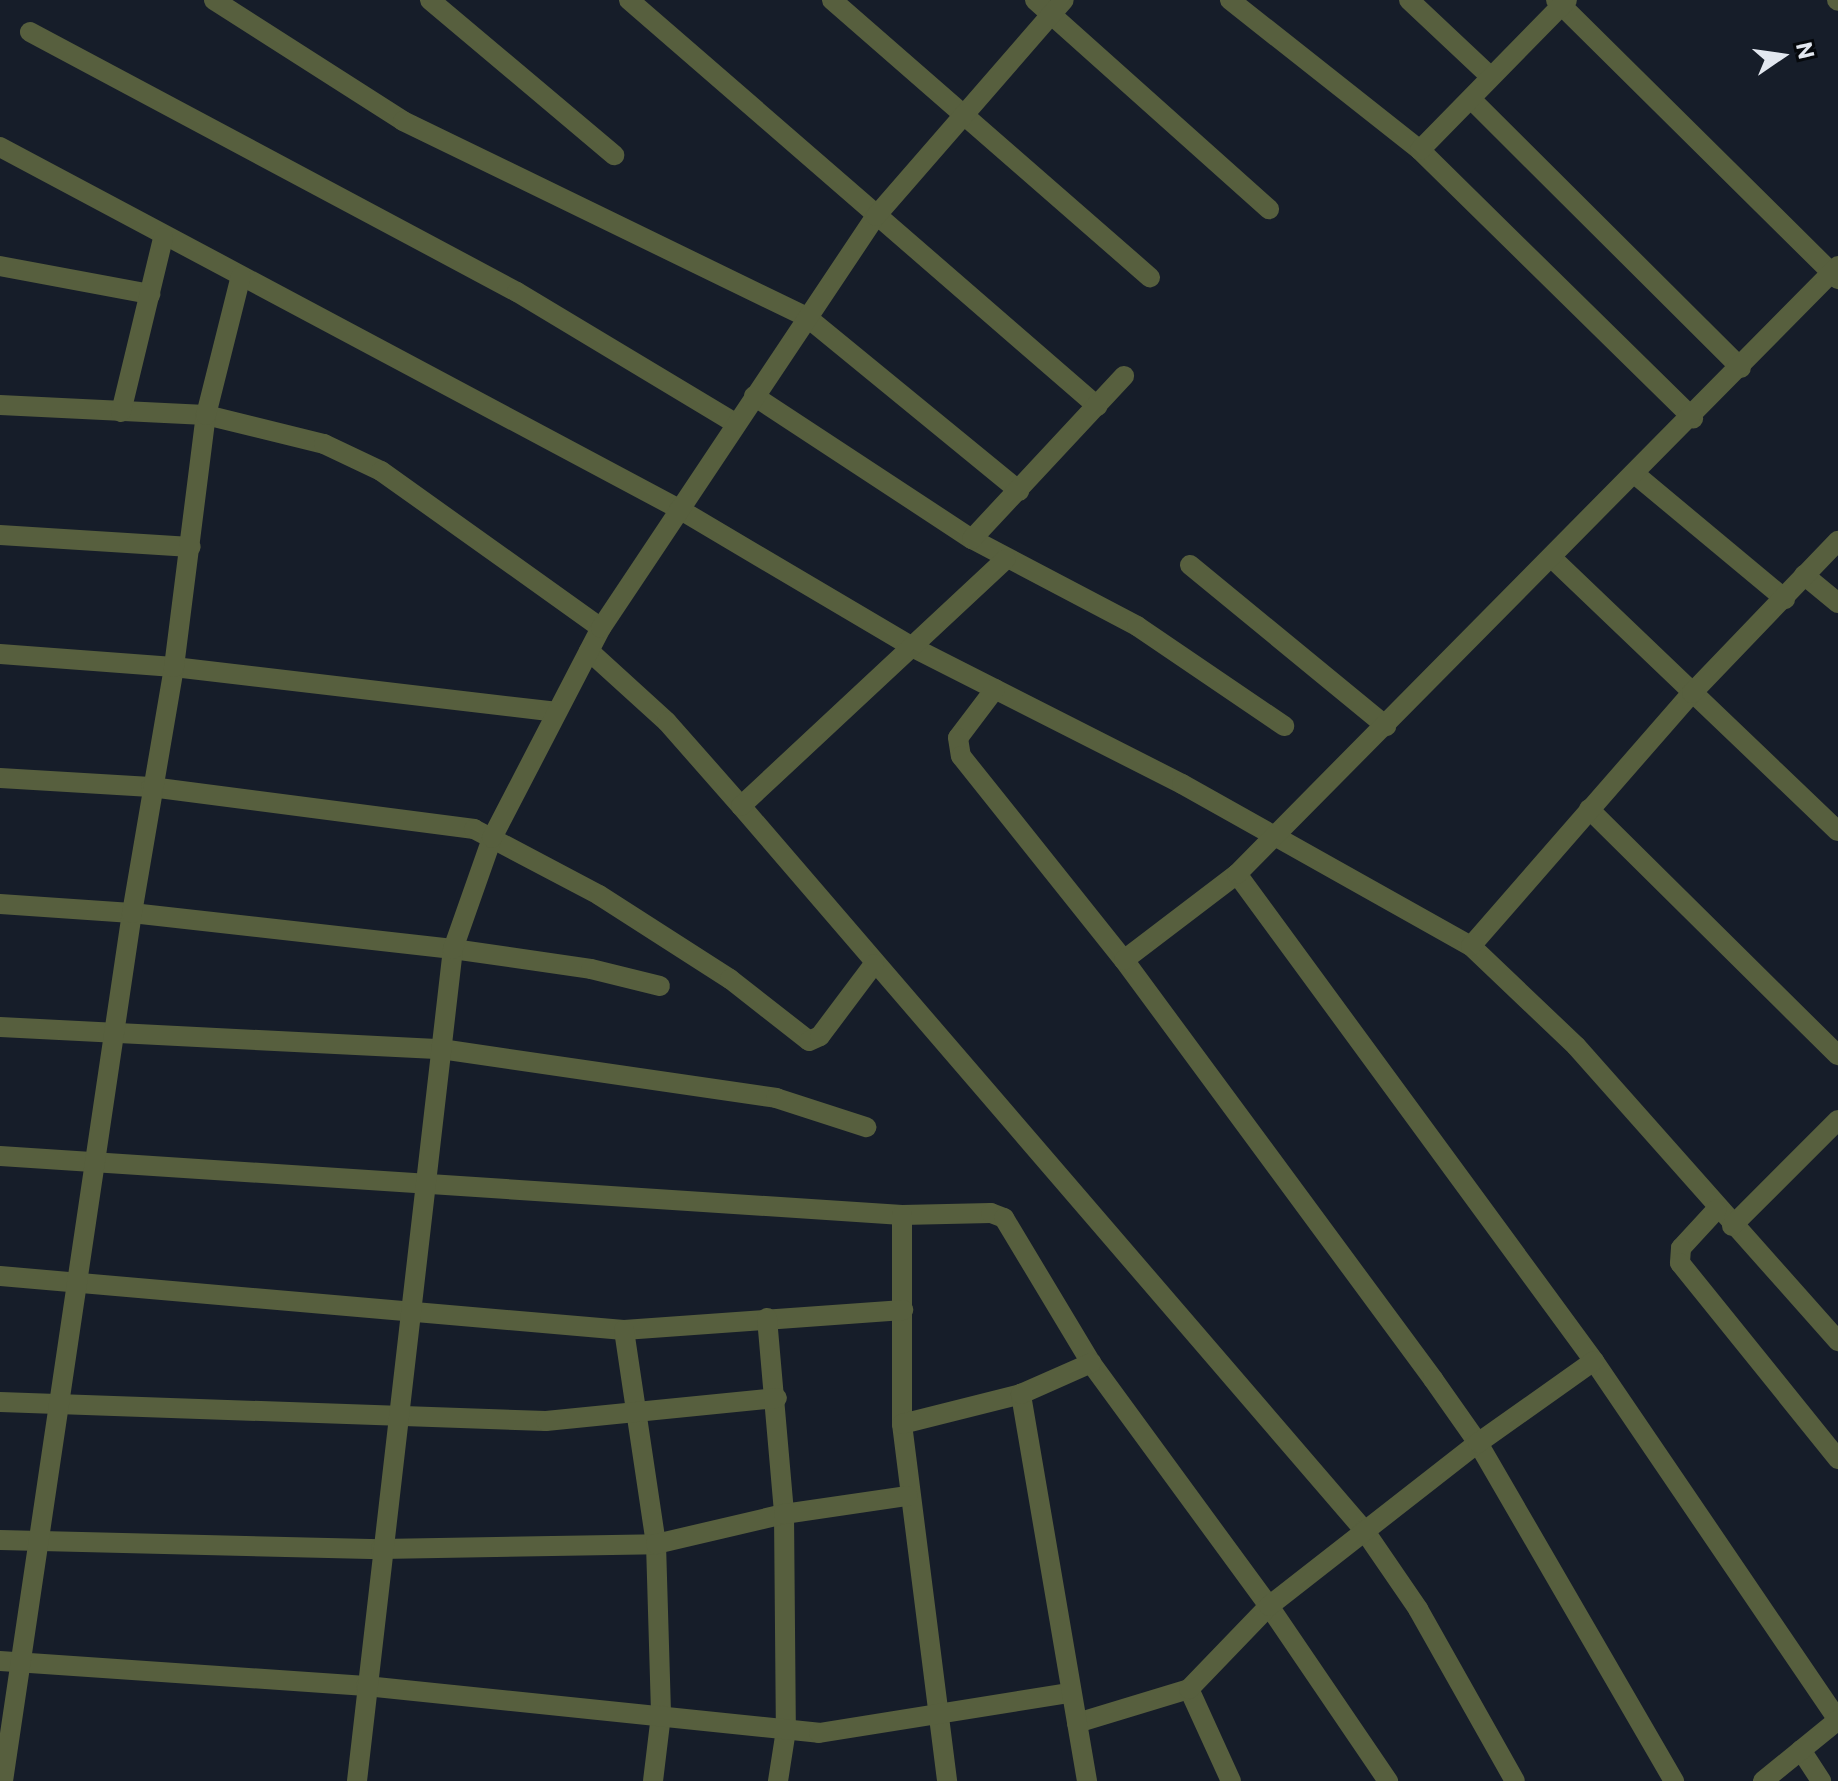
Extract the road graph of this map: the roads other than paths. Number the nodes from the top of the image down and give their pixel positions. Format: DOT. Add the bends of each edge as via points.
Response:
graph roads {
  1 [pos="214,0"];
  2 [pos="430,0"];
  3 [pos="629,0"];
  4 [pos="832,0"];
  5 [pos="1035,0"];
  6 [pos="1230,0"];
  7 [pos="1409,0"];
  8 [pos="1561,2"];
  9 [pos="1058,7"];
  10 [pos="30,32"];
  11 [pos="1491,77"];
  12 [pos="1471,99"];
  13 [pos="966,114"];
  14 [pos="0,147"];
  15 [pos="1420,150"];
  16 [pos="614,155"];
  17 [pos="1269,209"];
  18 [pos="876,216"];
  19 [pos="163,238"];
  20 [pos="0,266"];
  21 [pos="1836,273"];
  22 [pos="241,276"];
  23 [pos="1150,277"];
  24 [pos="150,294"];
  25 [pos="808,318"];
  26 [pos="1741,368"];
  27 [pos="1124,376"];
  28 [pos="754,396"];
  29 [pos="0,405"];
  30 [pos="1097,406"];
  31 [pos="121,412"];
  32 [pos="206,415"];
  33 [pos="1693,418"];
  34 [pos="735,423"];
  35 [pos="1636,475"];
  36 [pos="1019,491"];
  37 [pos="679,509"];
  38 [pos="0,535"];
  39 [pos="972,539"];
  40 [pos="1838,541"];
  41 [pos="191,547"];
  42 [pos="1552,558"];
  43 [pos="1006,559"];
  44 [pos="1190,565"];
  45 [pos="1804,575"];
  46 [pos="1785,599"];
  47 [pos="1838,603"];
  48 [pos="601,628"];
  49 [pos="912,647"];
  50 [pos="589,651"];
  51 [pos="0,654"];
  52 [pos="174,667"];
  53 [pos="995,689"];
  54 [pos="1692,693"];
  55 [pos="555,712"];
  56 [pos="1284,726"];
  57 [pos="1386,726"];
  58 [pos="0,778"];
  59 [pos="151,787"];
  60 [pos="741,806"];
  61 [pos="1589,809"];
  62 [pos="1838,831"];
  63 [pos="1275,836"];
  64 [pos="492,838"];
  65 [pos="1237,874"];
  66 [pos="0,904"];
  67 [pos="132,913"];
  68 [pos="1471,946"];
  69 [pos="453,949"];
  70 [pos="1124,960"];
  71 [pos="874,964"];
  72 [pos="660,986"];
  73 [pos="0,1027"];
  74 [pos="117,1032"];
  75 [pos="441,1049"];
  76 [pos="1838,1055"];
  77 [pos="1838,1120"];
  78 [pos="866,1127"];
  79 [pos="0,1156"];
  80 [pos="96,1161"];
  81 [pos="427,1185"];
  82 [pos="1717,1209"];
  83 [pos="902,1215"];
  84 [pos="1732,1226"];
  85 [pos="0,1276"];
  86 [pos="79,1279"];
  87 [pos="413,1308"];
  88 [pos="903,1310"];
  89 [pos="767,1318"];
  90 [pos="624,1330"];
  91 [pos="1838,1341"];
  92 [pos="1594,1361"];
  93 [pos="1091,1363"];
  94 [pos="1021,1394"];
  95 [pos="777,1398"];
  96 [pos="0,1402"];
  97 [pos="57,1405"];
  98 [pos="636,1412"];
  99 [pos="400,1419"];
  100 [pos="902,1424"];
  101 [pos="1478,1443"];
  102 [pos="1838,1459"];
  103 [pos="908,1496"];
  104 [pos="784,1514"];
  105 [pos="1364,1530"];
  106 [pos="0,1540"];
  107 [pos="39,1543"];
  108 [pos="656,1544"];
  109 [pos="381,1549"];
  110 [pos="1269,1606"];
  111 [pos="10,1661"];
  112 [pos="366,1686"];
  113 [pos="1189,1689"];
  114 [pos="1068,1693"];
  115 [pos="940,1714"];
  116 [pos="661,1715"];
  117 [pos="1838,1720"];
  118 [pos="1077,1723"];
  119 [pos="786,1730"];
  120 [pos="1801,1750"];
  121 [pos="3,1781"];
  122 [pos="357,1781"];
  123 [pos="653,1781"];
  124 [pos="778,1781"];
  125 [pos="947,1781"];
  126 [pos="1087,1781"];
  127 [pos="1231,1781"];
  128 [pos="1388,1781"];
  129 [pos="1515,1781"];
  130 [pos="1674,1781"];
  131 [pos="1763,1781"];
  132 [pos="1821,1781"];
  1 -- 25 [label="street" via="403,121"];
  2 -- 16 [label="street"];
  3 -- 18 [label="street"];
  4 -- 13 [label="street"];
  5 -- 9 [label="street"];
  6 -- 15 [label="street"];
  7 -- 11 [label="street"];
  8 -- 11 [label="street"];
  8 -- 21 [label="street"];
  9 -- 13 [label="street"];
  9 -- 17 [label="street"];
  10 -- 34 [label="street" via="517,292"];
  11 -- 12 [label="street"];
  12 -- 15 [label="street"];
  12 -- 26 [label="street"];
  13 -- 18 [label="street"];
  13 -- 23 [label="street"];
  14 -- 19 [label="street"];
  15 -- 33 [label="street"];
  18 -- 25 [label="street"];
  18 -- 30 [label="street"];
  19 -- 22 [label="street"];
  19 -- 24 [label="street"];
  20 -- 24 [label="street"];
  21 -- 26 [label="street"];
  22 -- 32 [label="street"];
  22 -- 37 [label="street"];
  24 -- 31 [label="street"];
  25 -- 28 [label="street"];
  25 -- 36 [label="street"];
  26 -- 33 [label="street"];
  27 -- 30 [label="street"];
  28 -- 34 [label="street"];
  28 -- 39 [label="street"];
  29 -- 31 [label="street"];
  30 -- 36 [label="street"];
  31 -- 32 [label="street"];
  32 -- 41 [label="street"];
  32 -- 48 [label="street" via="324,444 381,471"];
  33 -- 35 [label="street"];
  34 -- 37 [label="street"];
  35 -- 42 [label="street"];
  35 -- 46 [label="street"];
  36 -- 39 [label="street"];
  37 -- 48 [label="street"];
  37 -- 49 [label="street"];
  38 -- 41 [label="street"];
  39 -- 43 [label="street"];
  40 -- 45 [label="street"];
  41 -- 52 [label="street"];
  42 -- 54 [label="street"];
  42 -- 57 [label="street"];
  43 -- 49 [label="street"];
  43 -- 56 [label="street" via="1137,626"];
  44 -- 57 [label="street"];
  45 -- 46 [label="street"];
  45 -- 47 [label="street"];
  46 -- 54 [label="street"];
  48 -- 50 [label="street"];
  49 -- 53 [label="street"];
  49 -- 60 [label="street"];
  50 -- 55 [label="street"];
  50 -- 60 [label="street" via="667,722"];
  51 -- 52 [label="street"];
  52 -- 55 [label="street"];
  52 -- 59 [label="street"];
  53 -- 63 [label="street"];
  53 -- 70 [label="street" via="958,738 961,756"];
  54 -- 61 [label="street"];
  54 -- 62 [label="street"];
  55 -- 64 [label="street"];
  57 -- 63 [label="street"];
  58 -- 59 [label="street"];
  59 -- 64 [label="street" via="457,824"];
  59 -- 67 [label="street"];
  60 -- 71 [label="street"];
  61 -- 68 [label="street"];
  61 -- 76 [label="street"];
  63 -- 65 [label="street"];
  63 -- 68 [label="street"];
  64 -- 69 [label="street"];
  64 -- 71 [label="street" via="599,895 717,970 809,1041 820,1036"];
  65 -- 70 [label="street"];
  65 -- 92 [label="street"];
  66 -- 67 [label="street"];
  67 -- 69 [label="street"];
  67 -- 74 [label="street"];
  68 -- 82 [label="street" via="1576,1046"];
  69 -- 72 [label="street" via="591,969"];
  69 -- 75 [label="street"];
  70 -- 101 [label="street"];
  71 -- 105 [label="street"];
  73 -- 74 [label="street"];
  74 -- 75 [label="street"];
  74 -- 80 [label="street"];
  75 -- 78 [label="street" via="776,1098"];
  75 -- 81 [label="street"];
  77 -- 84 [label="street"];
  79 -- 80 [label="street"];
  80 -- 81 [label="street"];
  80 -- 86 [label="street"];
  81 -- 83 [label="street"];
  81 -- 87 [label="street"];
  82 -- 84 [label="street"];
  82 -- 102 [label="street" via="1681,1248 1680,1263"];
  83 -- 88 [label="street"];
  83 -- 93 [label="street" via="991,1213 1004,1218"];
  84 -- 91 [label="street"];
  85 -- 86 [label="street"];
  86 -- 87 [label="street"];
  86 -- 97 [label="street"];
  87 -- 90 [label="street"];
  87 -- 99 [label="street"];
  88 -- 89 [label="street"];
  88 -- 100 [label="street"];
  89 -- 90 [label="street"];
  89 -- 95 [label="street"];
  90 -- 98 [label="street"];
  92 -- 101 [label="street"];
  92 -- 117 [label="street"];
  93 -- 94 [label="street"];
  93 -- 110 [label="street"];
  94 -- 100 [label="street"];
  94 -- 114 [label="street"];
  95 -- 98 [label="street"];
  95 -- 104 [label="street"];
  96 -- 97 [label="street"];
  97 -- 99 [label="street"];
  97 -- 107 [label="street"];
  98 -- 99 [label="street" via="546,1421"];
  98 -- 108 [label="street"];
  99 -- 109 [label="street"];
  100 -- 103 [label="street"];
  101 -- 105 [label="street"];
  101 -- 130 [label="street"];
  103 -- 104 [label="street"];
  103 -- 115 [label="street"];
  104 -- 108 [label="street"];
  104 -- 119 [label="street"];
  105 -- 110 [label="street"];
  105 -- 129 [label="street" via="1418,1609"];
  106 -- 107 [label="street"];
  107 -- 109 [label="street"];
  107 -- 111 [label="street"];
  108 -- 109 [label="street"];
  108 -- 116 [label="street"];
  109 -- 112 [label="street"];
  110 -- 113 [label="street"];
  110 -- 128 [label="street"];
  111 -- 112 [label="street"];
  111 -- 121 [label="street"];
  112 -- 116 [label="street"];
  112 -- 122 [label="street"];
  113 -- 118 [label="street"];
  113 -- 127 [label="street"];
  114 -- 115 [label="street"];
  114 -- 118 [label="street"];
  115 -- 119 [label="street" via="852,1730"];
  115 -- 125 [label="street"];
  116 -- 119 [label="street"];
  116 -- 123 [label="street"];
  117 -- 120 [label="street"];
  118 -- 126 [label="street"];
  119 -- 124 [label="street"];
  120 -- 131 [label="street"];
  120 -- 132 [label="street"];
}
